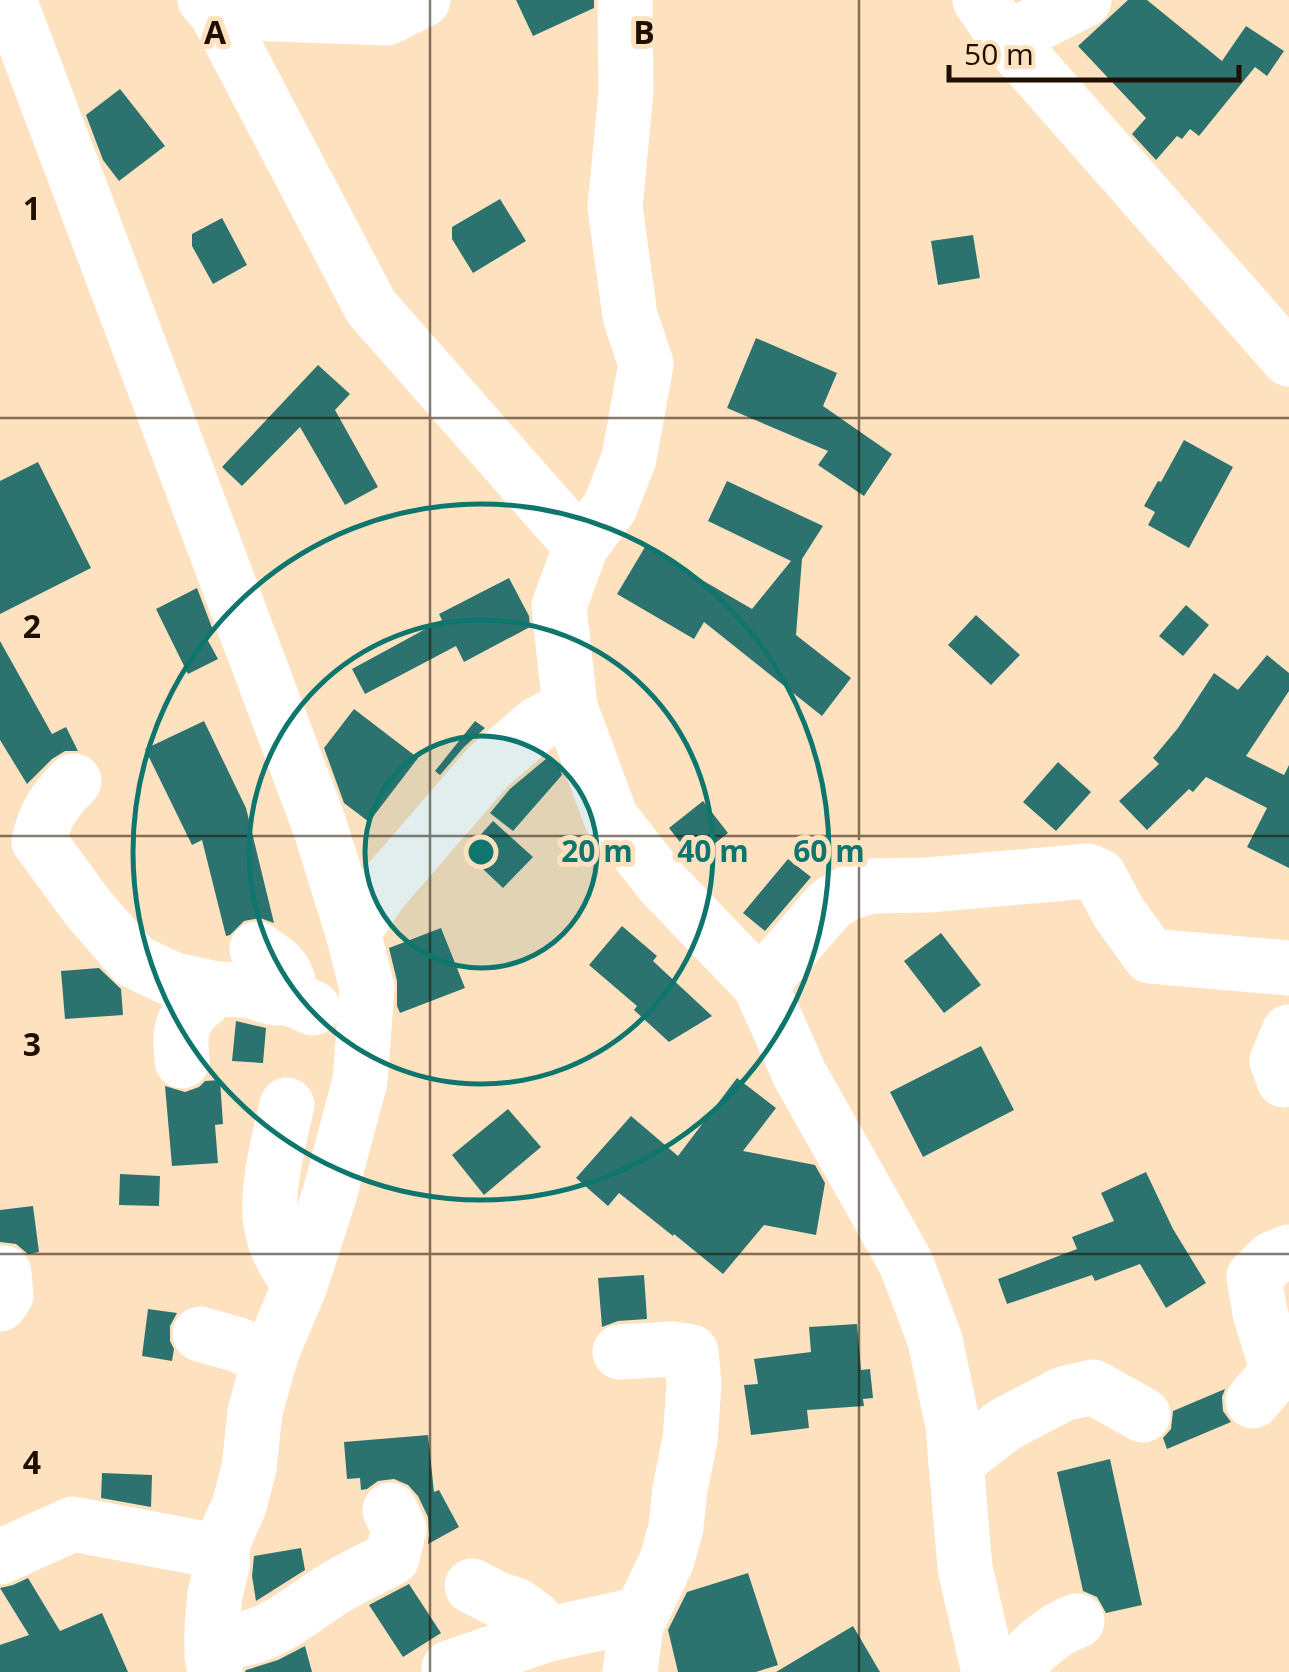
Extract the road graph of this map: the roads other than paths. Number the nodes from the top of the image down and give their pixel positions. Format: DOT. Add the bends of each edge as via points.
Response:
graph roads {
  1 [pos="9,0"];
  2 [pos="423,0"];
  3 [pos="625,0"];
  4 [pos="1084,0"];
  5 [pos="211,6"];
  6 [pos="994,20"];
  7 [pos="1289,359"];
  8 [pos="581,546"];
  9 [pos="570,707"];
  10 [pos="74,782"];
  11 [pos="353,933"];
  12 [pos="257,949"];
  13 [pos="1289,968"];
  14 [pos="760,985"];
  15 [pos="216,989"];
  16 [pos="290,998"];
  17 [pos="364,1020"];
  18 [pos="182,1061"];
  19 [pos="287,1105"];
  20 [pos="1289,1252"];
  21 [pos="300,1285"];
  22 [pos="200,1334"];
  23 [pos="620,1352"];
  24 [pos="270,1360"];
  25 [pos="1253,1402"];
  26 [pos="1143,1414"];
  27 [pos="956,1462"];
  28 [pos="390,1510"];
  29 [pos="222,1549"];
  30 [pos="0,1557"];
  31 [pos="472,1586"];
  32 [pos="642,1614"];
  33 [pos="1077,1621"];
  34 [pos="544,1635"];
  35 [pos="214,1657"];
  36 [pos="449,1668"];
  37 [pos="630,1672"];
  38 [pos="989,1672"];
  39 [pos="1014,1672"];
  1 -- 11 [label="street" via="319,824"];
  2 -- 5 [label="street" via="387,18"];
  3 -- 8 [label="street" via="626,92 615,207 630,316 646,364 630,458 610,507"];
  4 -- 6 [label="street"];
  5 -- 8 [label="street" via="372,308"];
  6 -- 7 [label="street"];
  8 -- 9 [label="street" via="559,606"];
  9 -- 11 [label="street" via="538,724 488,767"];
  9 -- 14 [label="street" via="611,818 662,883"];
  10 -- 15 [label="street" via="44,817 39,841 61,874 134,961 174,980"];
  11 -- 17 [label="street" via="366,988"];
  12 -- 16 [label="street" via="279,964"];
  13 -- 14 [label="street" via="1150,956 1099,876 1088,871 850,892 830,904"];
  14 -- 27 [label="street" via="800,1074 906,1262 936,1340"];
  15 -- 16 [label="street"];
  15 -- 18 [label="street" via="179,1030"];
  16 -- 17 [label="street"];
  17 -- 21 [label="street" via="360,1081"];
  19 -- 21 [label="street" via="272,1180 271,1228"];
  20 -- 25 [label="street" via="1254,1276 1278,1371"];
  21 -- 24 [label="street"];
  22 -- 24 [label="street"];
  23 -- 32 [label="street" via="691,1352 694,1385 676,1527"];
  24 -- 29 [label="street" via="249,1468"];
  26 -- 27 [label="street" via="1093,1386 1062,1394 1004,1425"];
  27 -- 38 [label="street" via="966,1568"];
  28 -- 35 [label="street" via="399,1529 392,1558 282,1626 232,1642"];
  29 -- 30 [label="street" via="73,1524"];
  29 -- 35 [label="street"];
  31 -- 34 [label="street" via="516,1605"];
  32 -- 34 [label="street"];
  32 -- 37 [label="street"];
  33 -- 39 [label="street" via="1062,1626"];
  34 -- 36 [label="street"];
}
